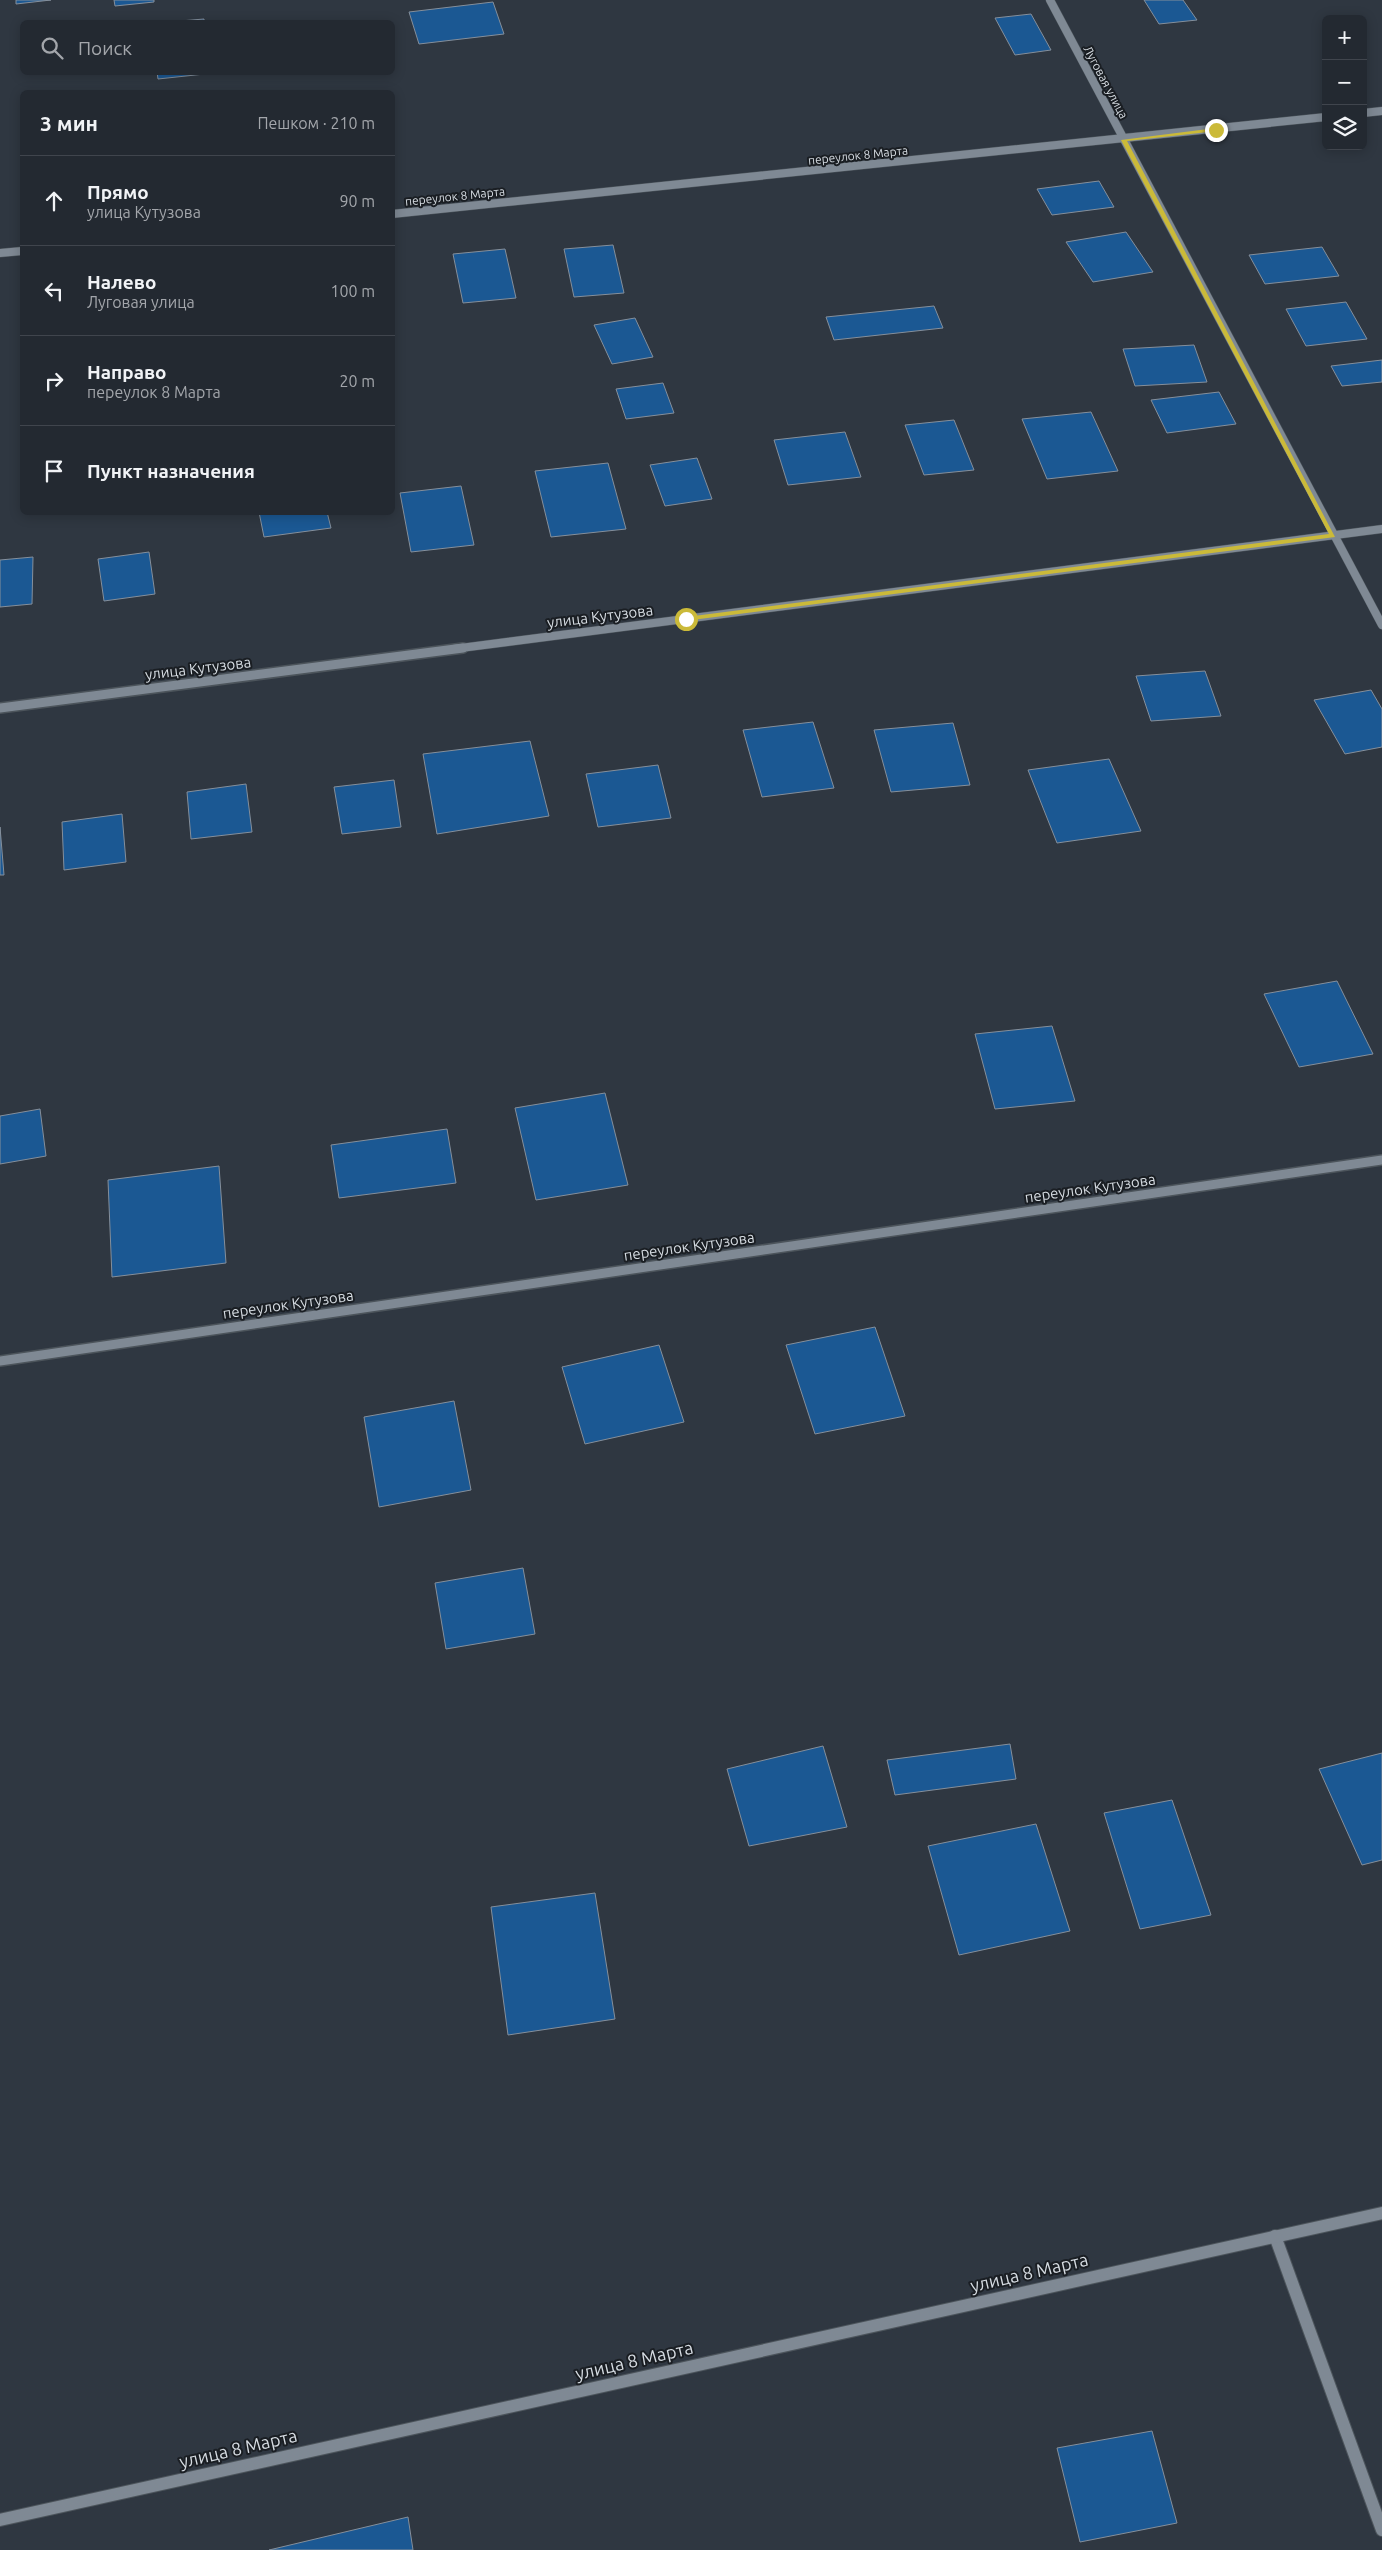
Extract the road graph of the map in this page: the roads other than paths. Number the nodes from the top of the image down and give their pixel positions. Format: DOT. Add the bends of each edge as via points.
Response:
graph roads {
  1 [pos="1050,0"];
  2 [pos="1382,111"];
  3 [pos="1367,113"];
  4 [pos="1322,117"];
  5 [pos="1124,140"];
  6 [pos="395,214"];
  7 [pos="20,251"];
  8 [pos="0,253"];
  9 [pos="1382,530"];
  10 [pos="1333,536"];
  11 [pos="1382,625"];
  12 [pos="0,708"];
  13 [pos="1382,1160"];
  14 [pos="0,1361"];
  15 [pos="1382,2213"];
  16 [pos="1275,2236"];
  17 [pos="0,2520"];
  18 [pos="1382,2530"];
  1 -- 5 [label="street, Луговая улица"];
  2 -- 3 [label="street"];
  4 -- 5 [label="street, переулок 8 Марта"];
  5 -- 6 [label="street, переулок 8 Марта"];
  5 -- 10 [label="street, Луговая улица"];
  7 -- 8 [label="street"];
  9 -- 10 [label="street, улица Кутузова"];
  10 -- 11 [label="street, Луговая улица"];
  10 -- 12 [label="street, улица Кутузова"];
  13 -- 14 [label="street, переулок Кутузова"];
  15 -- 16 [label="street, улица 8 Марта"];
  16 -- 17 [label="street, улица 8 Марта"];
  16 -- 18 [label="street"];
}
